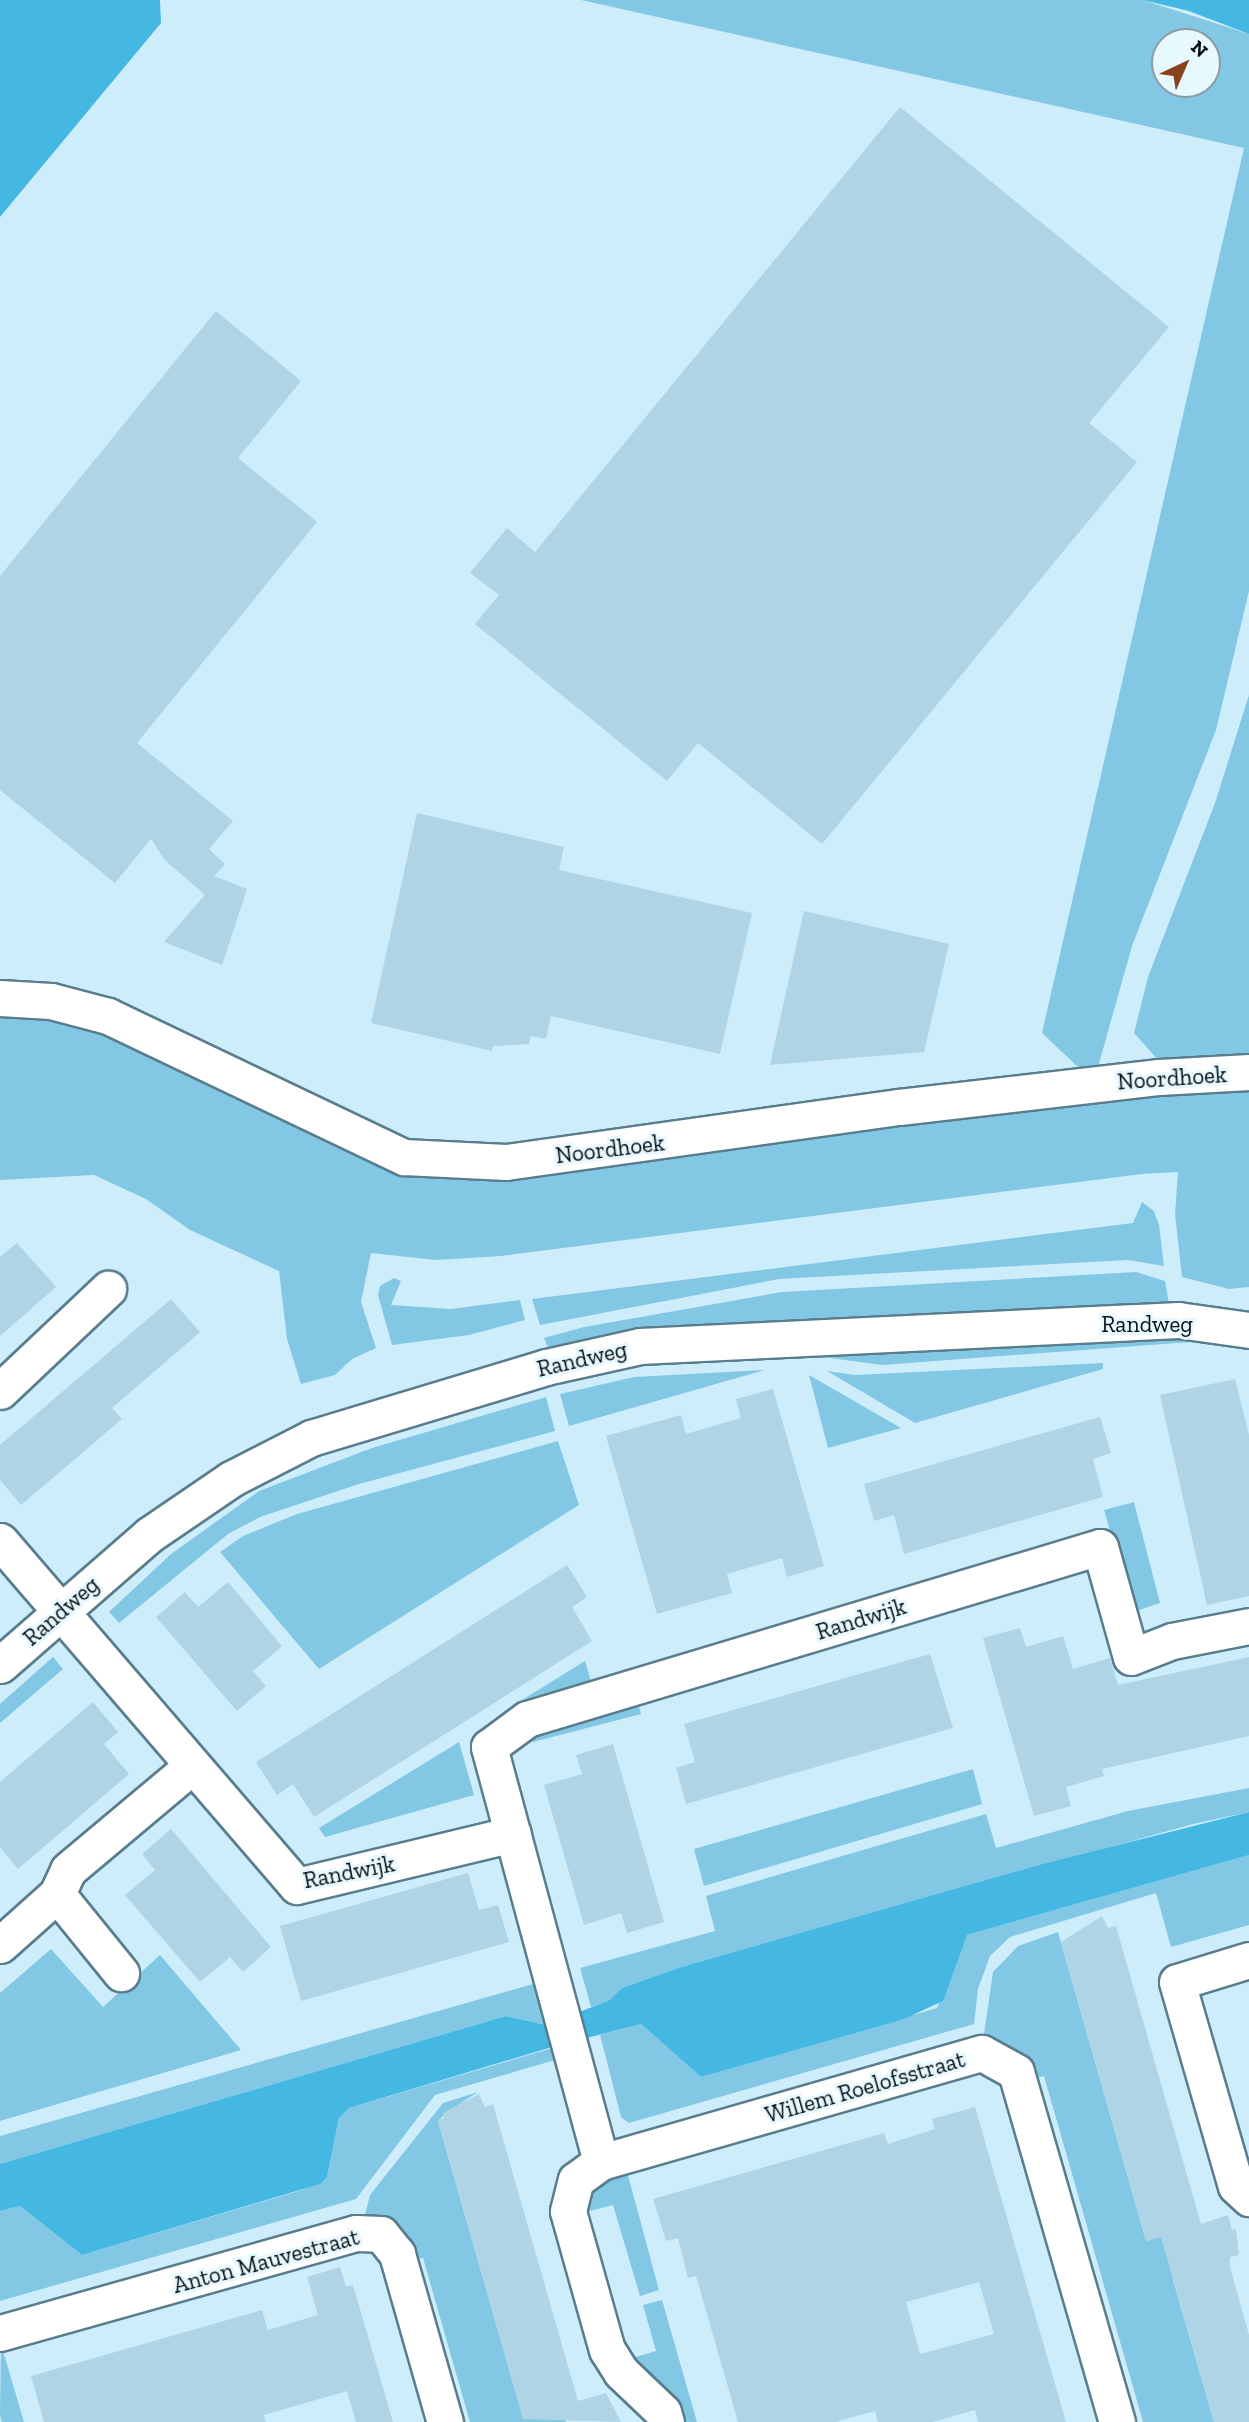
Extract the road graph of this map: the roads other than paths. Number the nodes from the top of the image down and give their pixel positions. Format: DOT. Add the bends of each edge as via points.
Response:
graph roads {
  1 [pos="0,998"];
  2 [pos="1249,1072"];
  3 [pos="108,1289"];
  4 [pos="1249,1330"];
  5 [pos="0,1391"];
  6 [pos="0,1541"];
  7 [pos="61,1610"];
  8 [pos="1249,1626"];
  9 [pos="0,1665"];
  10 [pos="192,1766"];
  11 [pos="513,1834"];
  12 [pos="57,1894"];
  13 [pos="0,1945"];
  14 [pos="1249,1960"];
  15 [pos="121,1973"];
  16 [pos="601,2162"];
  17 [pos="1249,2198"];
  18 [pos="0,2333"];
  19 [pos="445,2422"];
  20 [pos="666,2422"];
  21 [pos="1117,2422"];
  1 -- 2 [label="street, Noordhoek" via="51,1001 108,1016 404,1157 506,1162 899,1107 1159,1077"];
  3 -- 5 [label="street"];
  4 -- 7 [label="street, Randweg" via="1178,1320 640,1346 546,1367 300,1443 231,1479 149,1535"];
  6 -- 7 [label="street, Randwijk"];
  7 -- 9 [label="street, Randweg"];
  7 -- 10 [label="street, Randwijk"];
  8 -- 11 [label="street, Randwijk" via="1172,1641 1131,1657 1100,1548 527,1719 489,1747"];
  10 -- 11 [label="street, Randwijk" via="298,1886"];
  10 -- 12 [label="street" via="68,1870"];
  11 -- 16 [label="street, Randwijk"];
  12 -- 13 [label="street"];
  12 -- 15 [label="street"];
  14 -- 17 [label="street" via="1177,1982 1236,2186"];
  16 -- 20 [label="street" via="576,2180 568,2211 607,2350 621,2372 663,2412"];
  16 -- 21 [label="street, Willem Roelofsstraat" via="982,2053 1016,2072"];
  18 -- 19 [label="street, Anton Mauvestraat" via="356,2233 381,2234 397,2254"];
}
